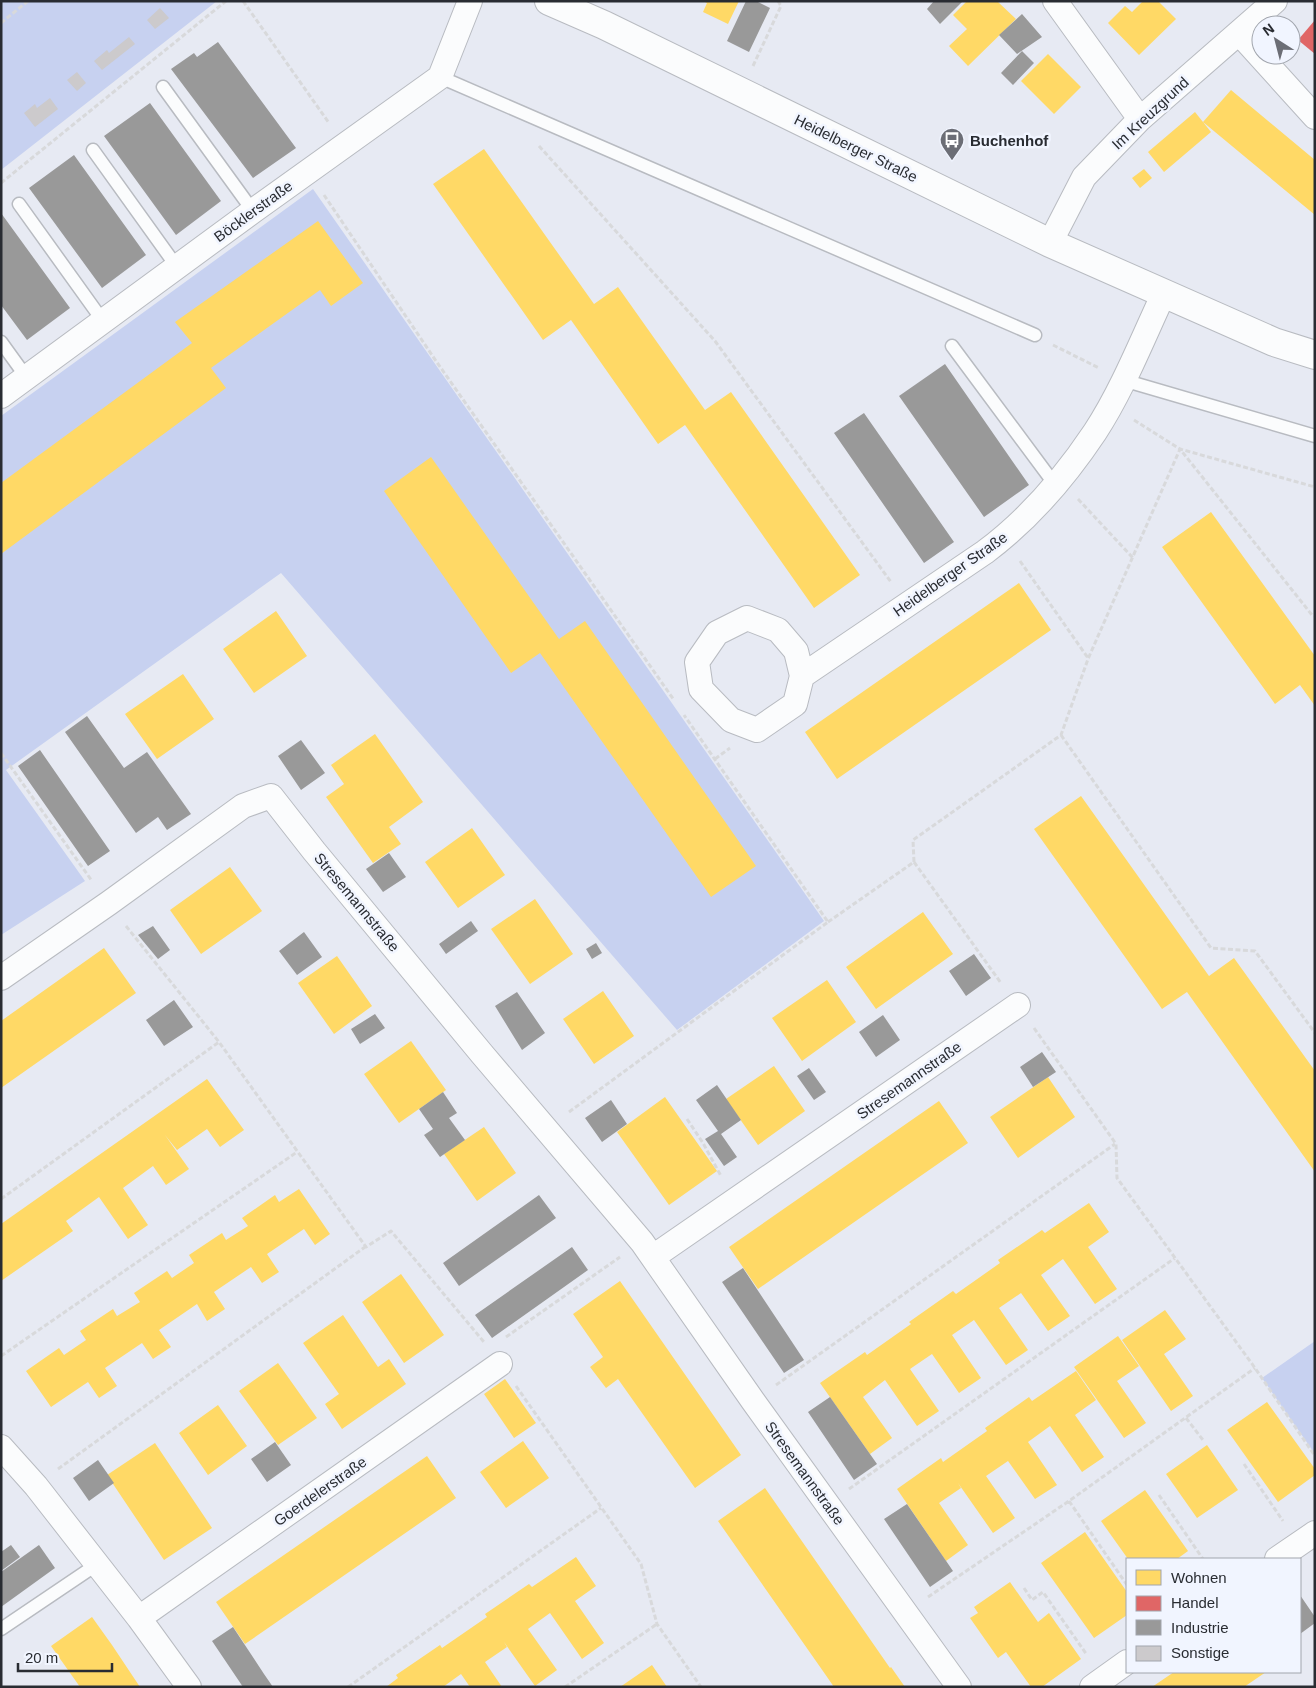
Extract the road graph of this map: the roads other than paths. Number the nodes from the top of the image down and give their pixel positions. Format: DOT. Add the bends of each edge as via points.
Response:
graph roads {
  1 [pos="470,1"];
  2 [pos="549,1"];
  3 [pos="1055,1"];
  4 [pos="1275,1"];
  5 [pos="585,8"];
  6 [pos="1239,34"];
  7 [pos="440,77"];
  8 [pos="163,87"];
  9 [pos="1315,117"];
  10 [pos="1140,119"];
  11 [pos="93,150"];
  12 [pos="19,204"];
  13 [pos="253,211"];
  14 [pos="1050,243"];
  15 [pos="177,267"];
  16 [pos="1164,293"];
  17 [pos="103,321"];
  18 [pos="1035,335"];
  19 [pos="1,342"];
  20 [pos="952,346"];
  21 [pos="1315,355"];
  22 [pos="27,378"];
  23 [pos="1123,380"];
  24 [pos="1,396"];
  25 [pos="1315,436"];
  26 [pos="1056,486"];
  27 [pos="802,676"];
  28 [pos="1,978"];
  29 [pos="1018,1005"];
  30 [pos="648,1250"];
  31 [pos="495,1356"];
  32 [pos="1,1447"];
  33 [pos="1307,1538"];
  34 [pos="1278,1558"];
  35 [pos="96,1565"];
  36 [pos="139,1618"];
  37 [pos="1,1629"];
  38 [pos="1126,1663"];
  39 [pos="1098,1683"];
  40 [pos="189,1687"];
  41 [pos="958,1687"];
  1 -- 7 [label="street"];
  2 -- 5 [label="main road, Heidelberger Straße"];
  3 -- 10 [label="street"];
  4 -- 6 [label="street, Im Kreuzgrund"];
  5 -- 14 [label="main road, Heidelberger Straße" via="741,92"];
  6 -- 9 [label="street"];
  6 -- 10 [label="street, Im Kreuzgrund"];
  7 -- 13 [label="street, Böcklerstraße"];
  7 -- 18 [label="lane"];
  8 -- 13 [label="lane"];
  10 -- 14 [label="street, Im Kreuzgrund" via="1084,177"];
  11 -- 15 [label="lane"];
  12 -- 17 [label="lane"];
  13 -- 15 [label="street, Böcklerstraße"];
  14 -- 16 [label="main road, Heidelberger Straße"];
  15 -- 17 [label="street, Böcklerstraße"];
  16 -- 21 [label="main road, Heidelberger Straße" via="1274,342"];
  16 -- 23 [label="street, Heidelberger Straße"];
  17 -- 22 [label="street, Böcklerstraße"];
  19 -- 22 [label="lane"];
  20 -- 26 [label="lane"];
  22 -- 24 [label="street, Böcklerstraße"];
  23 -- 25 [label="lane"];
  23 -- 26 [label="street, Heidelberger Straße" via="1095,432"];
  26 -- 27 [label="street, Heidelberger Straße" via="1004,538"];
  27 -- 27 [label="street" via="795,704 757,730 731,720 701,689 697,662 717,633 747,618 778,630 796,651"];
  28 -- 30 [label="street, Stresemannstraße" via="243,806 271,796"];
  29 -- 30 [label="street, Stresemannstraße" via="738,1198"];
  30 -- 41 [label="street, Stresemannstraße"];
  31 -- 36 [label="street, Goerdelerstraße"];
  32 -- 35 [label="street" via="36,1486"];
  33 -- 34 [label="street"];
  35 -- 36 [label="street"];
  35 -- 37 [label="lane"];
  36 -- 40 [label="street"];
  38 -- 39 [label="street"];
}
